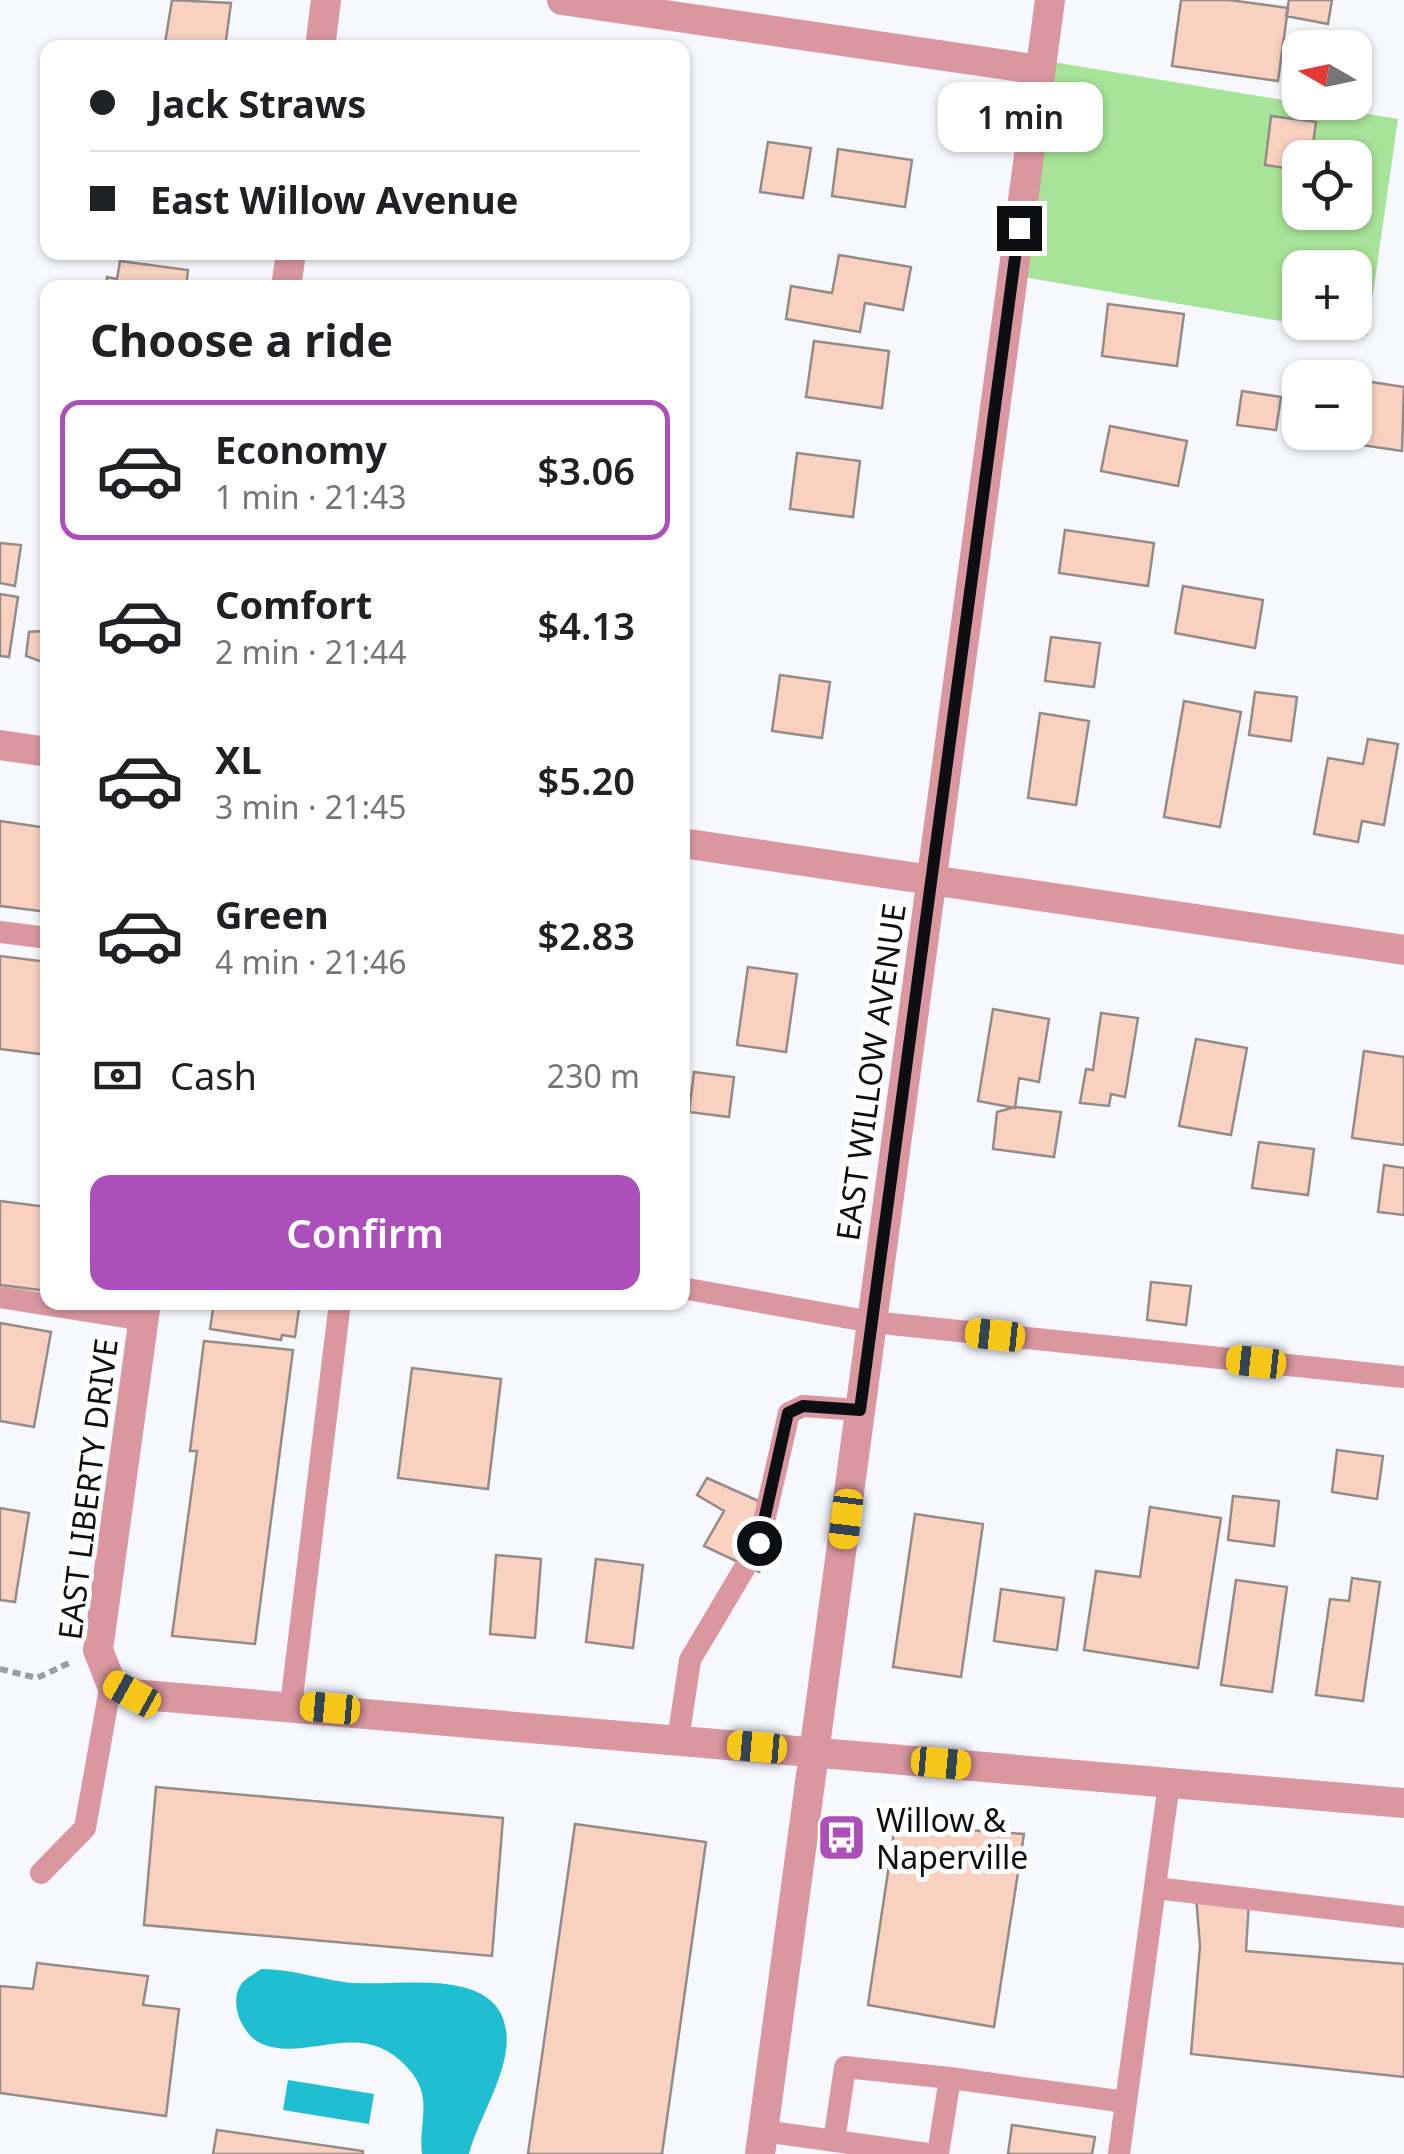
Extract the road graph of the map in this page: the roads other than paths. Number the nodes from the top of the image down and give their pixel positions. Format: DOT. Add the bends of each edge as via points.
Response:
graph roads {
  1 [pos="326,0"];
  2 [pos="562,0"];
  3 [pos="1050,0"];
  4 [pos="321,40"];
  5 [pos="1041,70"];
  6 [pos="0,745"];
  7 [pos="40,751"];
  8 [pos="690,844"];
  9 [pos="931,879"];
  10 [pos="0,932"];
  11 [pos="40,937"];
  12 [pos="1404,950"];
  13 [pos="690,1289"];
  14 [pos="0,1298"];
  15 [pos="40,1302"];
  16 [pos="339,1310"];
  17 [pos="145,1311"];
  18 [pos="872,1322"];
  19 [pos="1404,1377"];
  20 [pos="860,1410"];
  21 [pos="759,1543"];
  22 [pos="747,1564"];
  23 [pos="112,1683"];
  24 [pos="291,1705"];
  25 [pos="678,1740"];
  26 [pos="815,1752"];
  27 [pos="1170,1783"];
  28 [pos="1404,1803"];
  29 [pos="41,1873"];
  30 [pos="1155,1888"];
  31 [pos="1404,1917"];
  32 [pos="950,2078"];
  33 [pos="1126,2102"];
  34 [pos="834,2141"];
  35 [pos="762,2143"];
  36 [pos="928,2154"];
  37 [pos="938,2154"];
  38 [pos="1119,2154"];
  1 -- 4 [label="street"];
  2 -- 5 [label="street"];
  3 -- 5 [label="street, EAST WILLOW AVENUE"];
  5 -- 9 [label="street, EAST WILLOW AVENUE"];
  6 -- 7 [label="street"];
  8 -- 9 [label="street"];
  9 -- 12 [label="street"];
  9 -- 18 [label="street, EAST WILLOW AVENUE"];
  10 -- 11 [label="lane"];
  13 -- 18 [label="lane"];
  14 -- 15 [label="lane"];
  16 -- 24 [label="lane"];
  17 -- 23 [label="street, EAST LIBERTY DRIVE" via="98,1650"];
  18 -- 19 [label="lane"];
  18 -- 20 [label="street, EAST WILLOW AVENUE"];
  20 -- 21 [label="lane" via="803,1406 788,1413"];
  20 -- 26 [label="street, EAST WILLOW AVENUE"];
  22 -- 25 [label="lane" via="690,1660"];
  23 -- 24 [label="street" via="132,1694"];
  23 -- 29 [label="lane" via="85,1828"];
  24 -- 25 [label="street"];
  25 -- 26 [label="street"];
  26 -- 27 [label="street"];
  26 -- 35 [label="street, EAST WILLOW AVENUE"];
  27 -- 28 [label="street"];
  27 -- 30 [label="lane"];
  30 -- 31 [label="lane"];
  30 -- 33 [label="lane"];
  32 -- 33 [label="lane"];
  32 -- 34 [label="lane" via="845,2067"];
  32 -- 37 [label="lane"];
  33 -- 38 [label="lane"];
  34 -- 35 [label="lane"];
  34 -- 36 [label="lane"];
}
